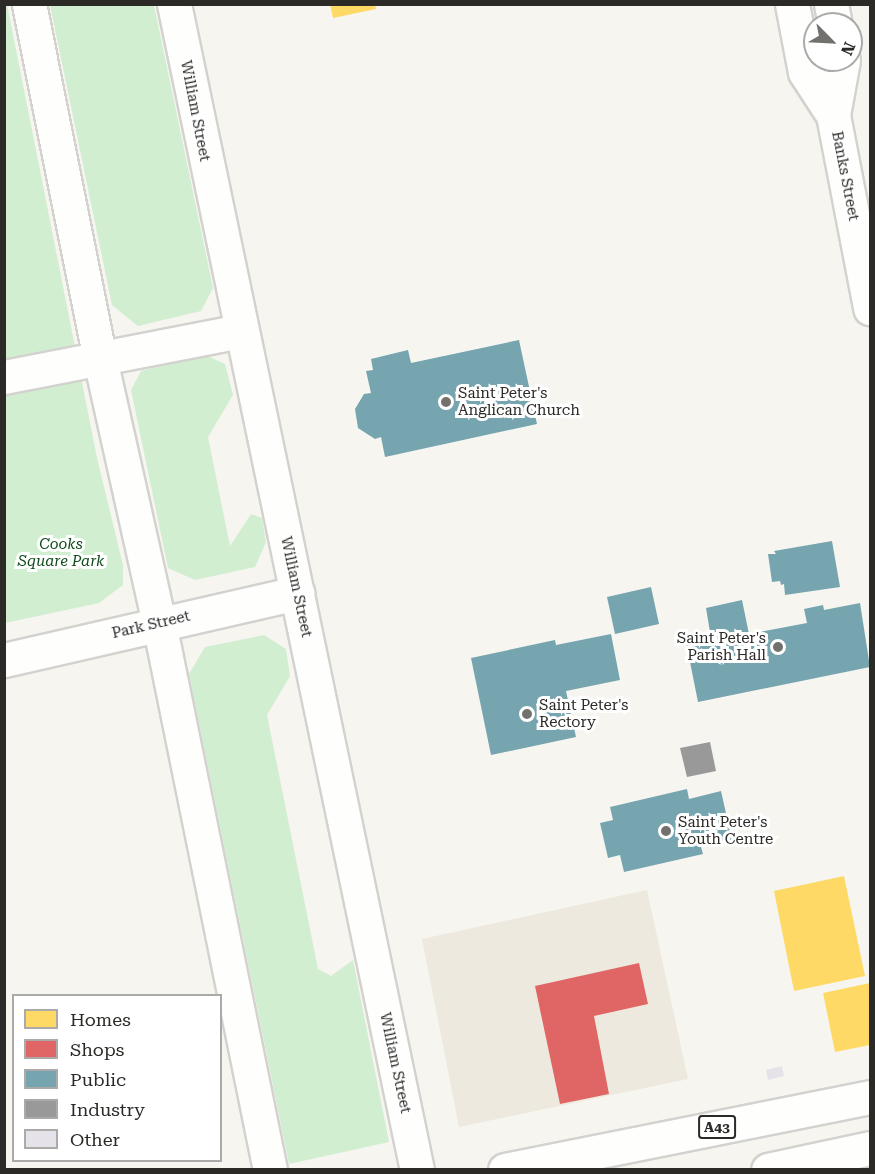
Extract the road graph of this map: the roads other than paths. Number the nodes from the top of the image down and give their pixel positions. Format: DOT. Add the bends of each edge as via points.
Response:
graph roads {
  1 [pos="29,4"];
  2 [pos="174,4"];
  3 [pos="792,4"];
  4 [pos="841,72"];
  5 [pos="833,115"];
  6 [pos="870,308"];
  7 [pos="240,331"];
  8 [pos="100,359"];
  9 [pos="4,377"];
  10 [pos="297,593"];
  11 [pos="159,623"];
  12 [pos="4,660"];
  13 [pos="870,1097"];
  14 [pos="870,1148"];
  15 [pos="270,1170"];
  16 [pos="417,1170"];
  17 [pos="505,1170"];
  18 [pos="768,1170"];
  1 -- 8 [label="main road"];
  2 -- 7 [label="main road, William Street"];
  3 -- 5 [label="main road, Banks Street" via="806,72"];
  4 -- 5 [label="main road, Banks Street"];
  5 -- 6 [label="main road, Banks Street"];
  7 -- 8 [label="main road"];
  7 -- 10 [label="main road, William Street"];
  8 -- 9 [label="main road"];
  8 -- 11 [label="main road"];
  10 -- 11 [label="main road, Park Street"];
  10 -- 16 [label="main road, William Street"];
  11 -- 12 [label="main road, Park Street"];
  11 -- 15 [label="main road"];
  13 -- 17 [label="main road, A43"];
  14 -- 18 [label="main road"];
}
